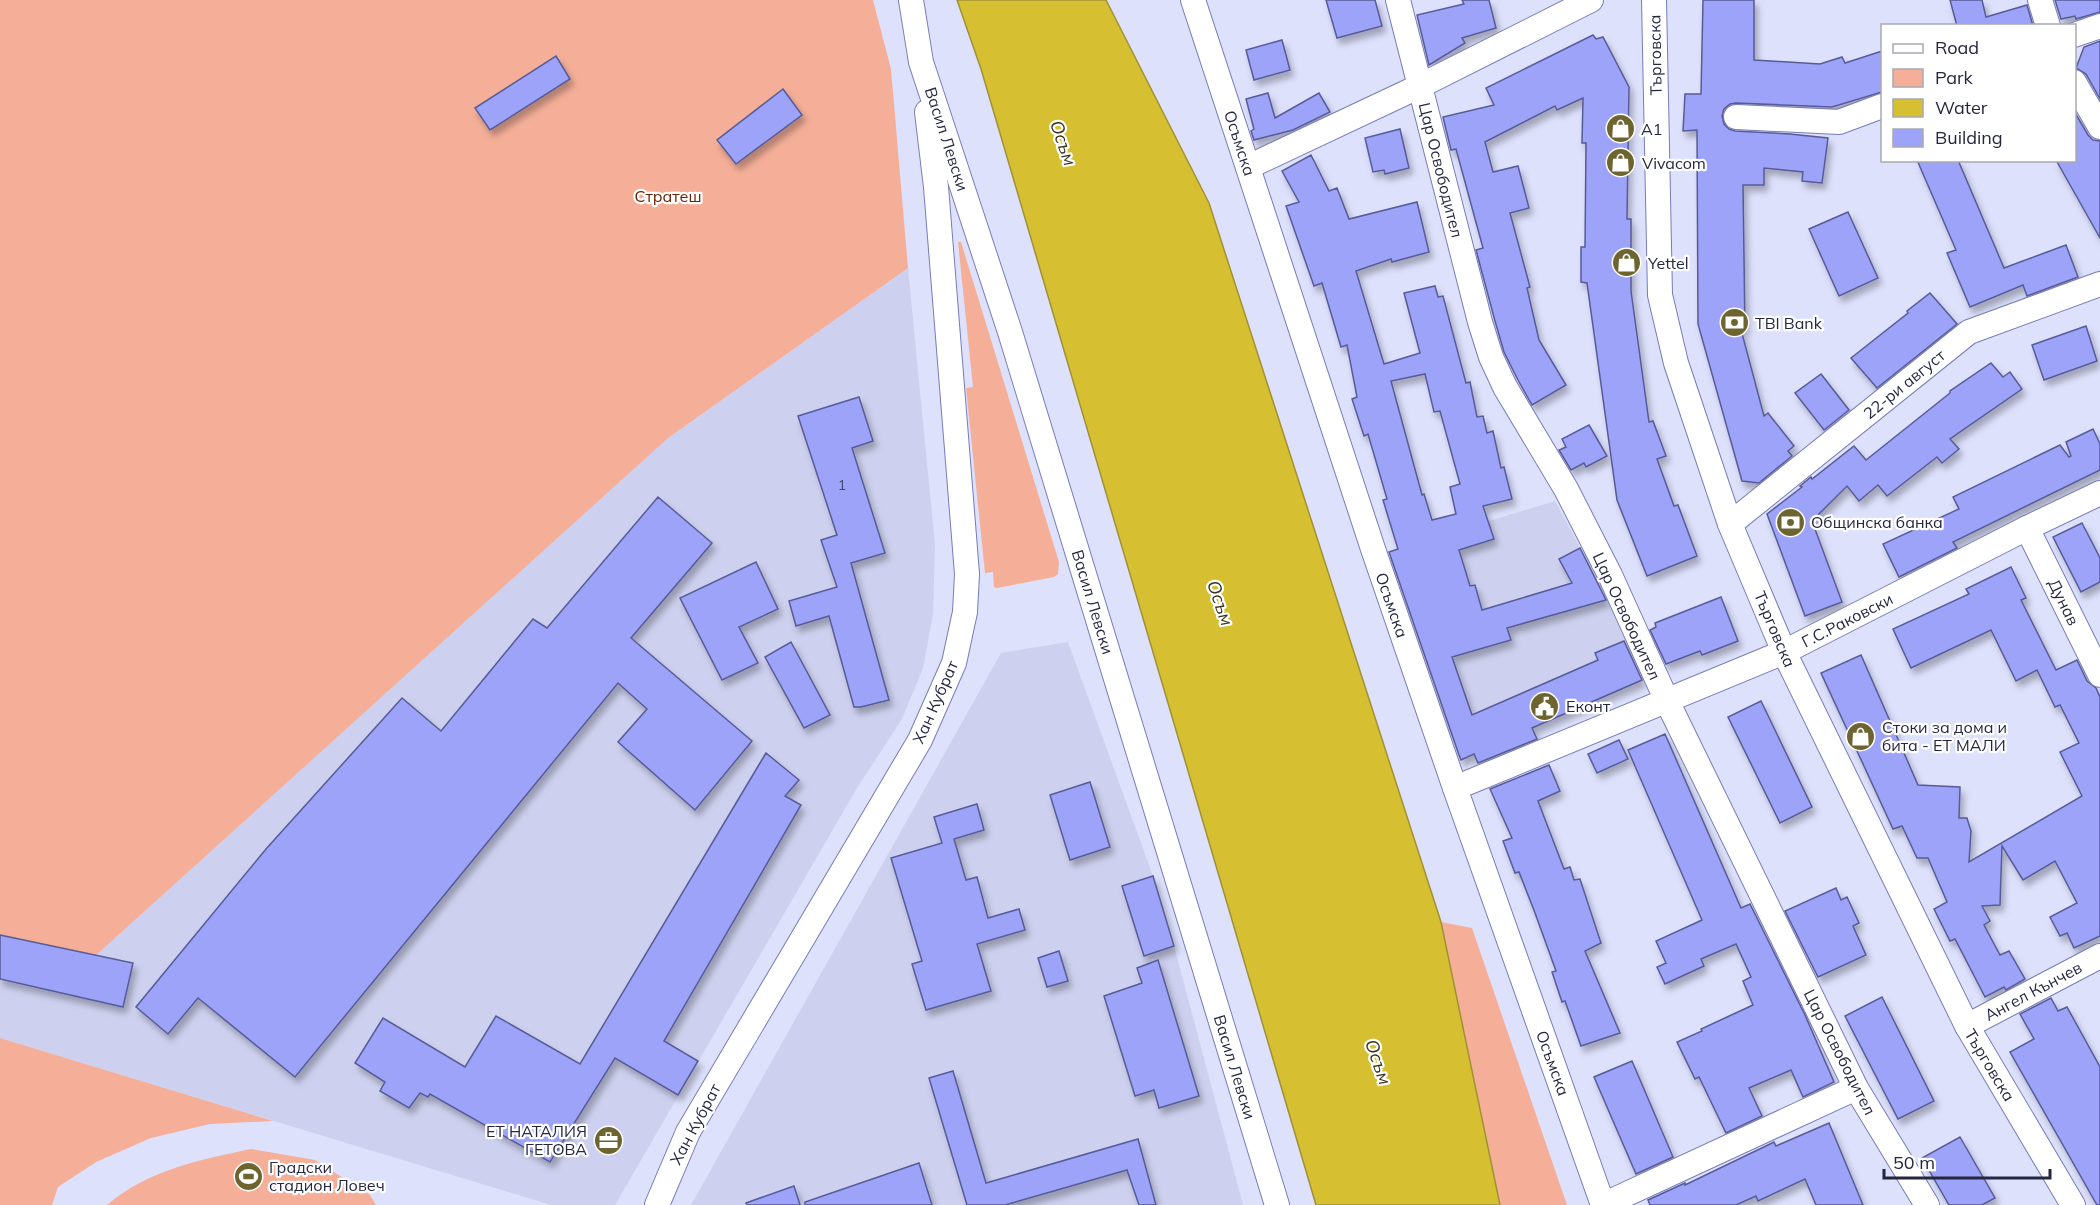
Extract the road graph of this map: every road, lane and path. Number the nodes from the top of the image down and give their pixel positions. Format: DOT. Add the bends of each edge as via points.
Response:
graph roads {
  1 [pos="911,0"];
  2 [pos="1192,0"];
  3 [pos="1398,0"];
  4 [pos="1592,0"];
  5 [pos="1654,0"];
  6 [pos="2040,0"];
  7 [pos="2047,24"];
  8 [pos="2100,26"];
  9 [pos="2076,34"];
  10 [pos="921,62"];
  11 [pos="2076,85"];
  12 [pos="1420,86"];
  13 [pos="1881,106"];
  14 [pos="1736,117"];
  15 [pos="2100,127"];
  16 [pos="1248,167"];
  17 [pos="2100,284"];
  18 [pos="2100,493"];
  19 [pos="1730,524"];
  20 [pos="2027,528"];
  21 [pos="1784,652"];
  22 [pos="2100,675"];
  23 [pos="1667,701"];
  24 [pos="1455,788"];
  25 [pos="2100,956"];
  26 [pos="1967,1026"];
  27 [pos="1856,1088"];
  28 [pos="657,1205"];
  29 [pos="1277,1205"];
  30 [pos="1603,1205"];
  31 [pos="1927,1205"];
  32 [pos="2073,1205"];
  1 -- 10 [label="street, Васил Левски"];
  2 -- 16 [label="street, Осъмска"];
  3 -- 12 [label="street, Цар Освободител"];
  4 -- 12 [label="street"];
  5 -- 19 [label="street, Търговска" via="1660,295 1676,363"];
  6 -- 7 [label="street"];
  8 -- 9 [label="street"];
  10 -- 28 [label="street, Хан Кубрат" via="936,187 967,574 965,612 954,663 920,740 688,1132"];
  10 -- 29 [label="street, Васил Левски" via="1017,354"];
  11 -- 15 [label="street"];
  12 -- 16 [label="street"];
  12 -- 23 [label="street, Цар Освободител" via="1491,357 1566,489"];
  13 -- 14 [label="street" via="1839,122"];
  16 -- 24 [label="street, Осъмска"];
  17 -- 19 [label="street, 22-ри август" via="1969,332"];
  18 -- 20 [label="street, Г.С.Раковски"];
  19 -- 21 [label="street, Търговска"];
  20 -- 21 [label="street, Г.С.Раковски"];
  20 -- 22 [label="street, Дунав"];
  21 -- 23 [label="street, Г.С.Раковски"];
  21 -- 26 [label="street, Търговска"];
  23 -- 24 [label="street, Г.С.Раковски"];
  23 -- 27 [label="street, Цар Освободител"];
  24 -- 30 [label="street, Осъмска"];
  25 -- 26 [label="street, Ангел Кънчев"];
  26 -- 32 [label="street, Търговска"];
  27 -- 30 [label="street"];
  27 -- 31 [label="street, Цар Освободител"];
}
